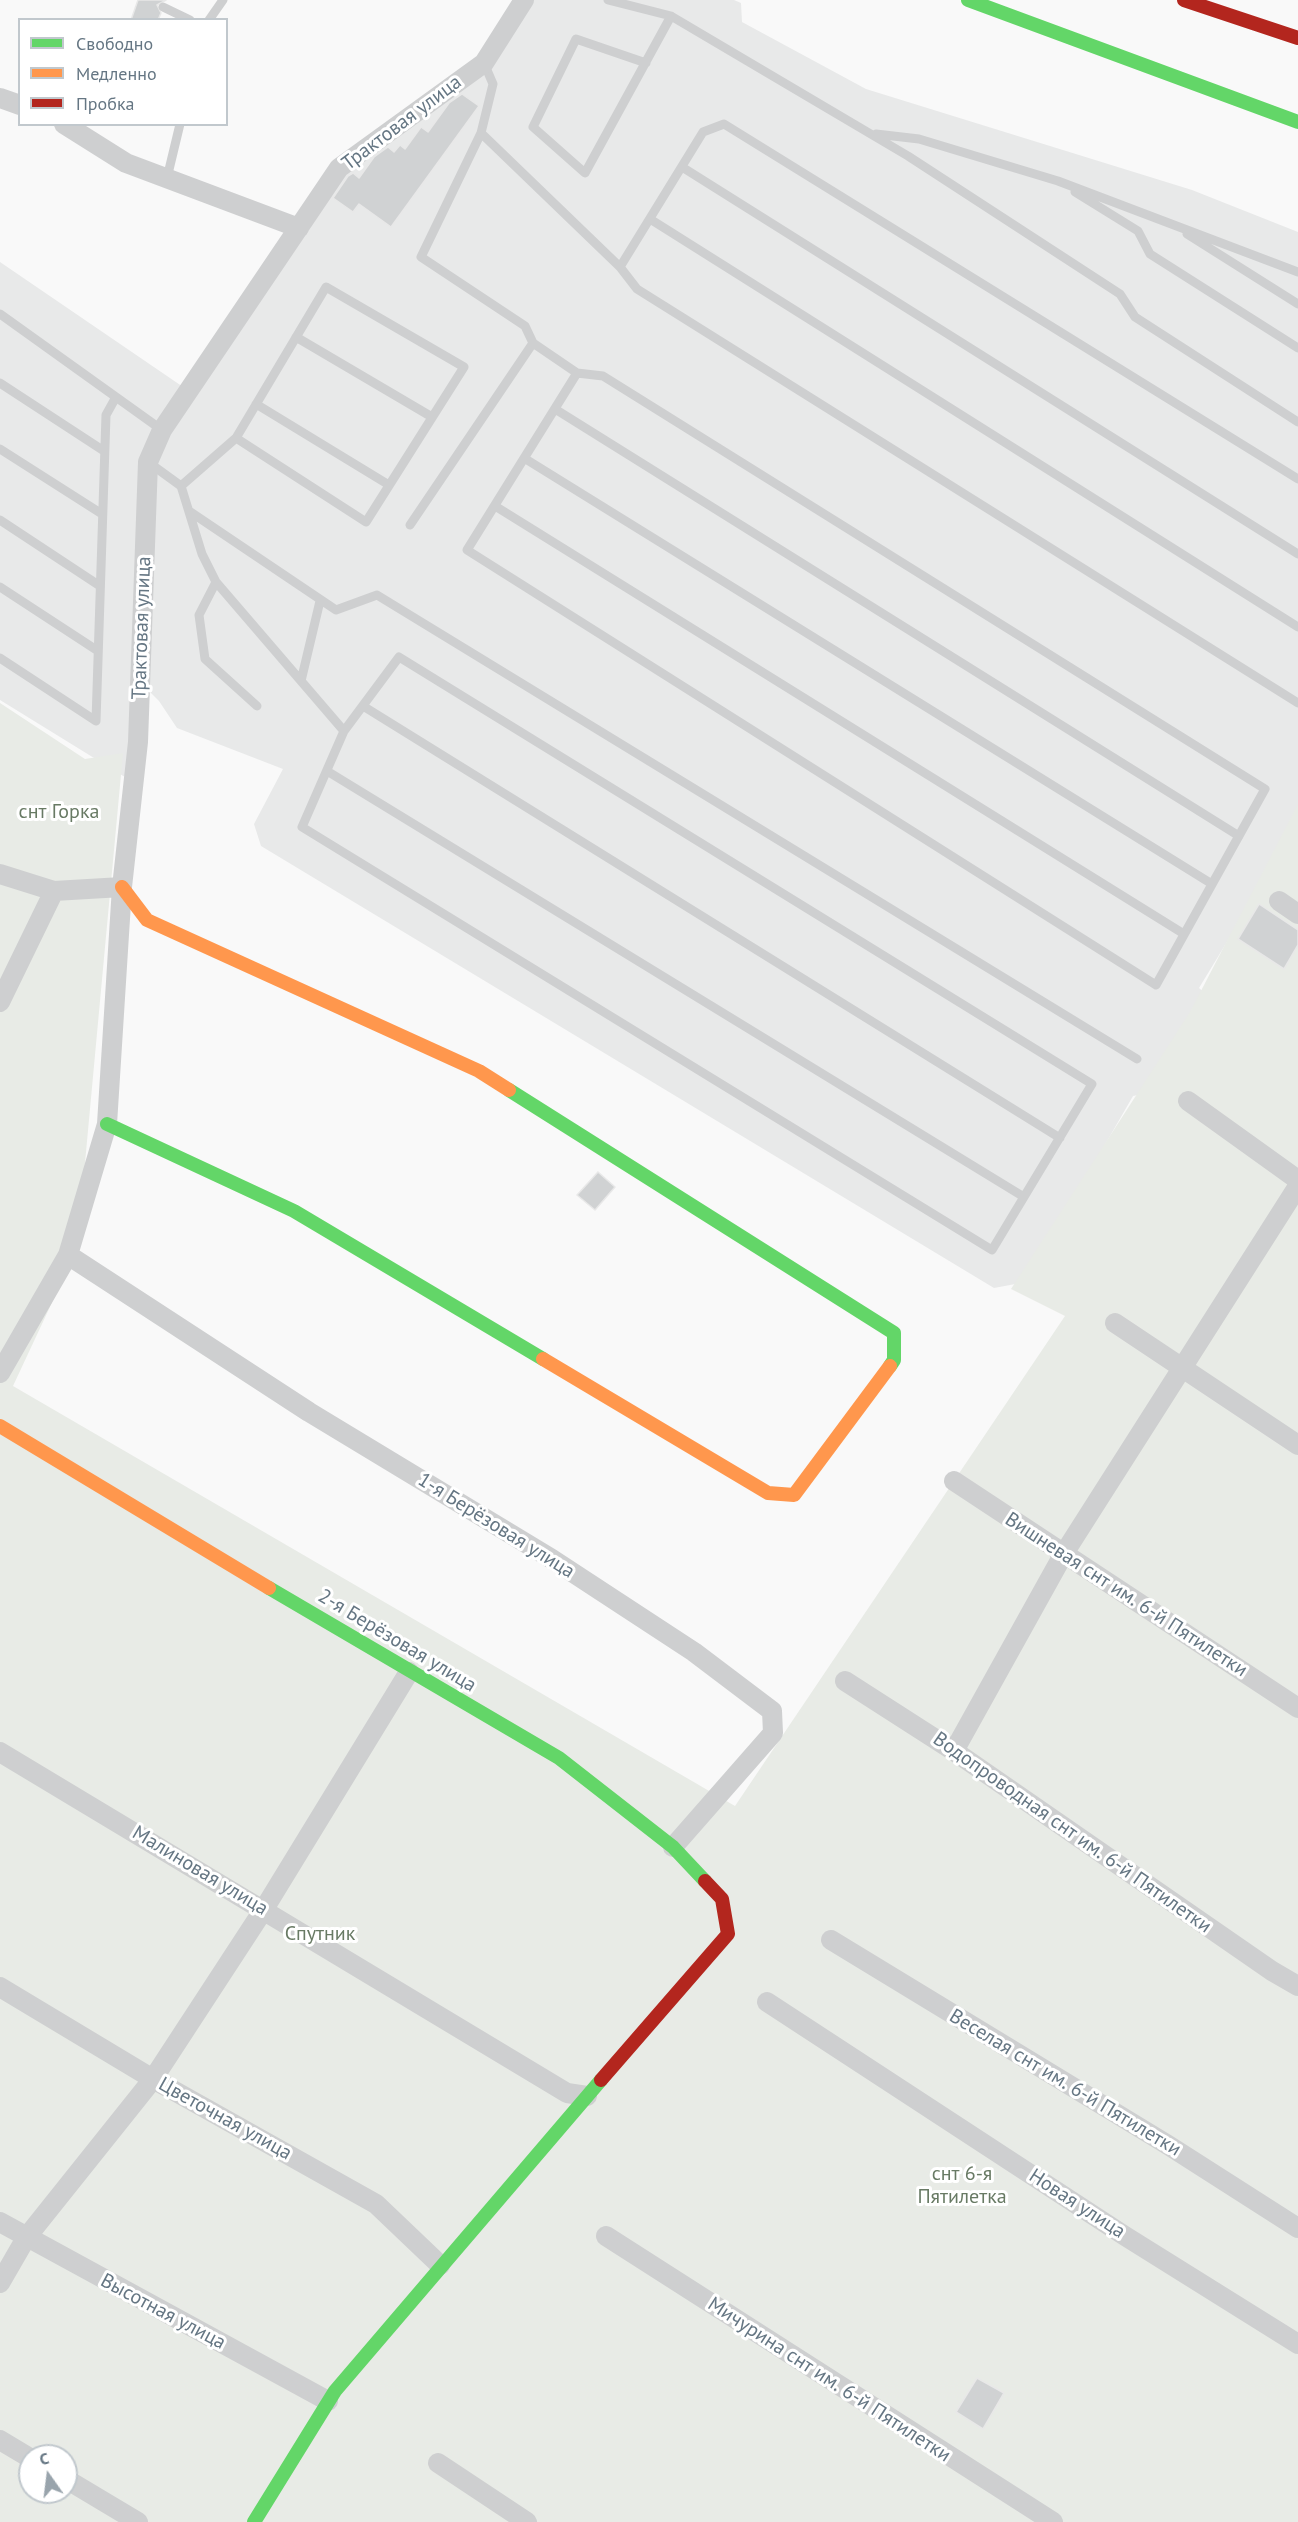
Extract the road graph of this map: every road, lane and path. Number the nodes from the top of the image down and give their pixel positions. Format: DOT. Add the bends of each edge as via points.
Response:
graph roads {
  1 [pos="223,0"];
  2 [pos="524,0"];
  3 [pos="608,0"];
  4 [pos="968,0"];
  5 [pos="1184,0"];
  6 [pos="1200,5"];
  7 [pos="163,7"];
  8 [pos="671,16"];
  9 [pos="186,18"];
  10 [pos="210,18"];
  11 [pos="1298,38"];
  12 [pos="1267,43"];
  13 [pos="484,63"];
  14 [pos="646,63"];
  15 [pos="0,98"];
  16 [pos="18,104"];
  17 [pos="1298,122"];
  18 [pos="67,126"];
  19 [pos="180,126"];
  20 [pos="481,133"];
  21 [pos="871,133"];
  22 [pos="682,167"];
  23 [pos="167,178"];
  24 [pos="1058,181"];
  25 [pos="650,219"];
  26 [pos="1167,221"];
  27 [pos="299,228"];
  28 [pos="620,267"];
  29 [pos="1298,272"];
  30 [pos="1298,304"];
  31 [pos="0,314"];
  32 [pos="296,337"];
  33 [pos="532,343"];
  34 [pos="1298,348"];
  35 [pos="577,373"];
  36 [pos="0,383"];
  37 [pos="116,397"];
  38 [pos="256,404"];
  39 [pos="555,409"];
  40 [pos="432,417"];
  41 [pos="1298,422"];
  42 [pos="162,430"];
  43 [pos="236,438"];
  44 [pos="0,449"];
  45 [pos="104,451"];
  46 [pos="524,458"];
  47 [pos="148,462"];
  48 [pos="1298,478"];
  49 [pos="389,485"];
  50 [pos="181,486"];
  51 [pos="495,506"];
  52 [pos="189,511"];
  53 [pos="102,514"];
  54 [pos="0,520"];
  55 [pos="410,525"];
  56 [pos="1298,554"];
  57 [pos="216,582"];
  58 [pos="100,586"];
  59 [pos="0,587"];
  60 [pos="320,601"];
  61 [pos="1298,627"];
  62 [pos="98,651"];
  63 [pos="0,657"];
  64 [pos="302,681"];
  65 [pos="1298,703"];
  66 [pos="363,705"];
  67 [pos="257,706"];
  68 [pos="344,731"];
  69 [pos="327,771"];
  70 [pos="1239,836"];
  71 [pos="0,874"];
  72 [pos="1212,884"];
  73 [pos="122,887"];
  74 [pos="54,891"];
  75 [pos="1279,902"];
  76 [pos="1298,914"];
  77 [pos="1184,934"];
  78 [pos="0,1002"];
  79 [pos="1137,1059"];
  80 [pos="1188,1101"];
  81 [pos="107,1124"];
  82 [pos="1060,1138"];
  83 [pos="1298,1180"];
  84 [pos="1298,1186"];
  85 [pos="1024,1197"];
  86 [pos="68,1255"];
  87 [pos="1115,1323"];
  88 [pos="1182,1366"];
  89 [pos="0,1373"];
  90 [pos="0,1426"];
  91 [pos="1298,1445"];
  92 [pos="954,1481"];
  93 [pos="1063,1555"];
  94 [pos="409,1672"];
  95 [pos="844,1681"];
  96 [pos="1298,1708"];
  97 [pos="954,1750"];
  98 [pos="0,1752"];
  99 [pos="673,1847"];
  100 [pos="264,1909"];
  101 [pos="831,1940"];
  102 [pos="1298,1986"];
  103 [pos="0,1987"];
  104 [pos="767,2002"];
  105 [pos="153,2079"];
  106 [pos="587,2096"];
  107 [pos="0,2222"];
  108 [pos="1298,2228"];
  109 [pos="606,2236"];
  110 [pos="26,2238"];
  111 [pos="440,2265"];
  112 [pos="0,2283"];
  113 [pos="1298,2344"];
  114 [pos="328,2401"];
  115 [pos="0,2440"];
  116 [pos="18,2451"];
  117 [pos="438,2463"];
  118 [pos="78,2486"];
  119 [pos="138,2522"];
  120 [pos="254,2522"];
  121 [pos="527,2522"];
  122 [pos="1053,2522"];
  1 -- 10 [label="lane"];
  2 -- 13 [label="street, Трактовая улица"];
  3 -- 8 [label="lane"];
  4 -- 17 [label="street"];
  5 -- 6 [label="street"];
  6 -- 11 [label="street"];
  6 -- 12 [label="street"];
  7 -- 9 [label="lane"];
  8 -- 14 [label="lane"];
  8 -- 21 [label="lane"];
  13 -- 20 [label="lane" via="493,84"];
  13 -- 27 [label="street, Трактовая улица" via="339,168"];
  14 -- 14 [label="lane" via="585,173 533,127 576,39"];
  15 -- 16 [label="street"];
  18 -- 23 [label="street" via="126,162"];
  19 -- 23 [label="lane"];
  20 -- 28 [label="lane"];
  20 -- 33 [label="lane" via="421,257 525,326"];
  21 -- 24 [label="lane" via="919,139"];
  21 -- 41 [label="lane" via="1120,294 1135,317"];
  22 -- 25 [label="lane"];
  22 -- 48 [label="lane" via="704,132 724,124"];
  22 -- 56 [label="lane"];
  23 -- 27 [label="street"];
  24 -- 26 [label="lane"];
  24 -- 34 [label="lane" via="1138,231 1150,254"];
  25 -- 28 [label="lane"];
  25 -- 61 [label="lane"];
  26 -- 29 [label="lane"];
  26 -- 30 [label="lane"];
  27 -- 42 [label="street, Трактовая улица"];
  28 -- 65 [label="lane" via="638,289"];
  31 -- 37 [label="lane"];
  32 -- 38 [label="lane"];
  32 -- 40 [label="lane"];
  32 -- 40 [label="lane" via="326,287 464,367"];
  33 -- 35 [label="lane"];
  33 -- 55 [label="lane"];
  35 -- 39 [label="lane"];
  35 -- 70 [label="lane" via="603,376 1265,789"];
  36 -- 45 [label="lane"];
  37 -- 42 [label="lane"];
  37 -- 45 [label="lane" via="106,415"];
  38 -- 43 [label="lane"];
  38 -- 49 [label="lane"];
  39 -- 46 [label="lane"];
  39 -- 70 [label="lane"];
  40 -- 49 [label="lane"];
  42 -- 47 [label="street, Трактовая улица"];
  43 -- 49 [label="lane" via="366,522"];
  43 -- 50 [label="lane"];
  44 -- 53 [label="lane"];
  45 -- 53 [label="lane"];
  46 -- 51 [label="lane"];
  46 -- 72 [label="lane"];
  47 -- 50 [label="lane"];
  47 -- 73 [label="street, Трактовая улица" via="138,742"];
  50 -- 52 [label="lane"];
  51 -- 77 [label="lane"];
  51 -- 77 [label="lane" via="467,550 1156,985"];
  52 -- 57 [label="lane" via="202,554"];
  52 -- 60 [label="lane"];
  53 -- 58 [label="lane"];
  54 -- 58 [label="lane"];
  57 -- 64 [label="lane"];
  57 -- 67 [label="lane" via="199,615 205,659"];
  58 -- 62 [label="lane"];
  59 -- 62 [label="lane"];
  60 -- 64 [label="lane"];
  60 -- 79 [label="lane" via="336,610 377,595"];
  62 -- 63 [label="lane" via="96,722"];
  64 -- 68 [label="lane"];
  66 -- 68 [label="lane"];
  66 -- 82 [label="lane"];
  66 -- 82 [label="lane" via="399,657 1092,1084"];
  68 -- 69 [label="lane"];
  69 -- 85 [label="lane"];
  69 -- 85 [label="lane" via="302,827 992,1250"];
  70 -- 72 [label="lane"];
  71 -- 74 [label="street"];
  72 -- 77 [label="lane"];
  73 -- 74 [label="street"];
  73 -- 81 [label="street, Трактовая улица"];
  73 -- 81 [label="street" via="147,920 479,1071 894,1333 894,1360 794,1495 768,1493 294,1211"];
  74 -- 78 [label="street"];
  75 -- 76 [label="street"];
  80 -- 83 [label="street"];
  81 -- 86 [label="street, Трактовая улица"];
  82 -- 85 [label="lane"];
  84 -- 88 [label="street"];
  86 -- 89 [label="street, Трактовая улица"];
  86 -- 99 [label="street, 1-я Берёзовая улица" via="309,1412 561,1565 694,1652 772,1711 773,1733"];
  87 -- 88 [label="street"];
  88 -- 91 [label="street"];
  88 -- 93 [label="street"];
  90 -- 94 [label="street, 2-я Берёзовая улица"];
  92 -- 93 [label="street, Вишневая снт им. 6-й Пятилетки"];
  93 -- 96 [label="street, Вишневая снт им. 6-й Пятилетки"];
  93 -- 97 [label="street"];
  94 -- 99 [label="street, 2-я Берёзовая улица" via="558,1758"];
  94 -- 100 [label="street"];
  95 -- 97 [label="street, Водопроводная снт им. 6-й Пятилетки"];
  97 -- 102 [label="street, Водопроводная снт им. 6-й Пятилетки"];
  98 -- 100 [label="street, Малиновая улица"];
  99 -- 106 [label="street, 2-я Берёзовая улица" via="722,1899 728,1934"];
  100 -- 105 [label="street"];
  100 -- 106 [label="street, Малиновая улица" via="567,2093"];
  101 -- 108 [label="street, Веселая снт им. 6-й Пятилетки"];
  103 -- 105 [label="street, Цветочная улица"];
  104 -- 113 [label="street, Новая улица"];
  105 -- 110 [label="street"];
  105 -- 111 [label="street, Цветочная улица" via="376,2204"];
  106 -- 111 [label="street"];
  107 -- 110 [label="street, Высотная улица"];
  109 -- 122 [label="street, Мичурина снт им. 6-й Пятилетки"];
  110 -- 112 [label="street"];
  110 -- 114 [label="street, Высотная улица"];
  111 -- 114 [label="street"];
  114 -- 120 [label="street"];
  115 -- 116 [label="street"];
  117 -- 121 [label="street"];
  118 -- 119 [label="street"];
}
